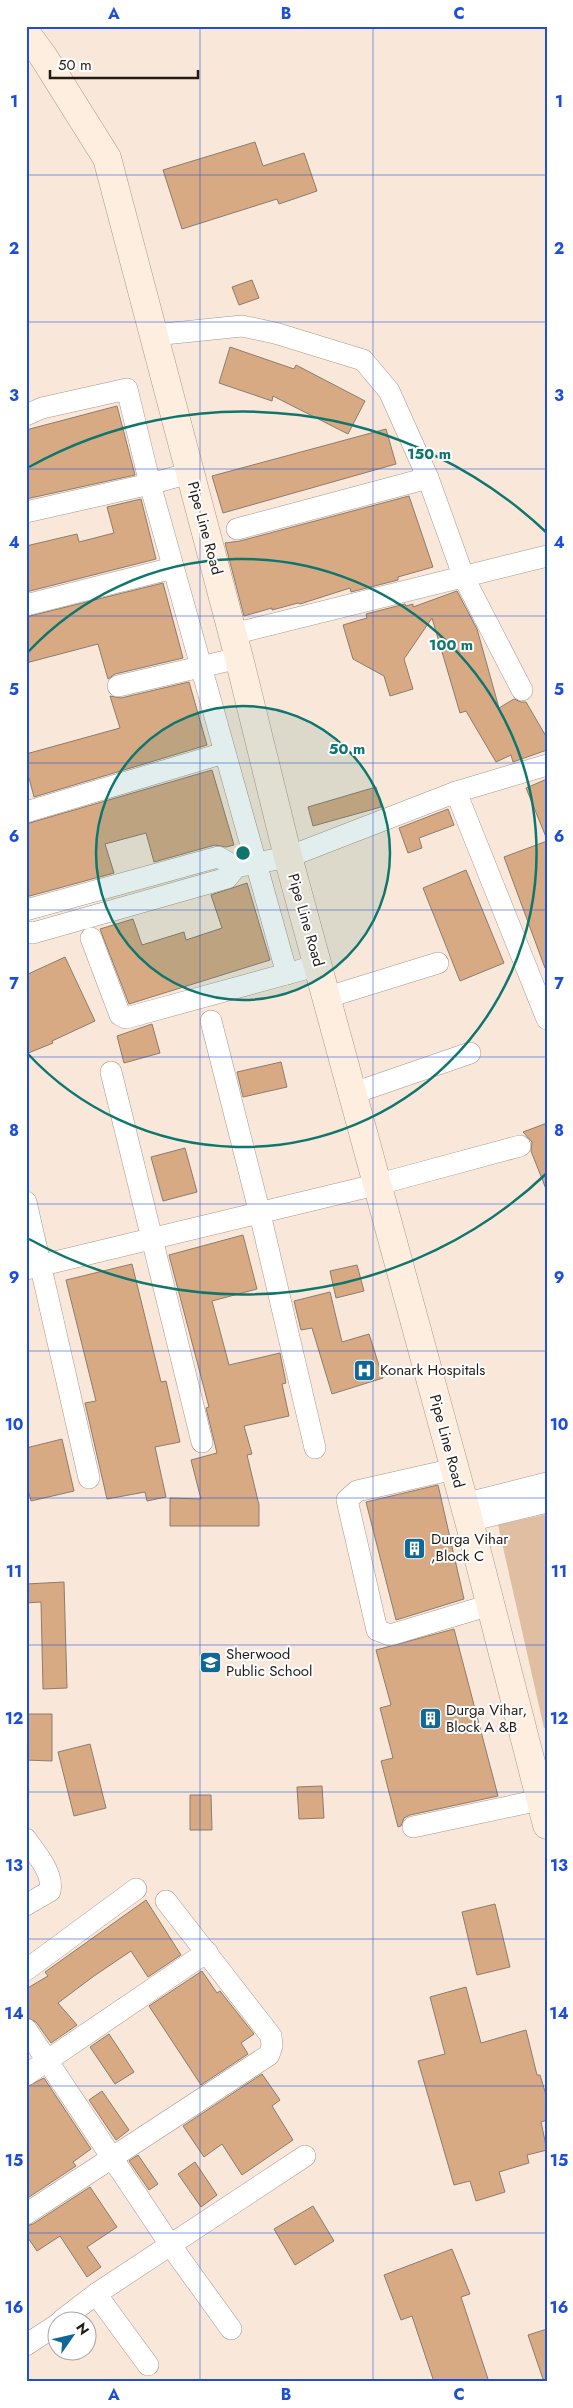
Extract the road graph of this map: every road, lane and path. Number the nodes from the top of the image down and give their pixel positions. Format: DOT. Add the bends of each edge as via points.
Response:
graph roads {
  1 [pos="26,33"];
  2 [pos="154,335"];
  3 [pos="26,415"];
  4 [pos="190,473"];
  5 [pos="428,478"];
  6 [pos="150,484"];
  7 [pos="26,512"];
  8 [pos="237,529"];
  9 [pos="547,556"];
  10 [pos="173,568"];
  11 [pos="464,578"];
  12 [pos="26,605"];
  13 [pos="236,646"];
  14 [pos="201,667"];
  15 [pos="118,686"];
  16 [pos="522,690"];
  17 [pos="224,753"];
  18 [pos="547,765"];
  19 [pos="456,792"];
  20 [pos="26,812"];
  21 [pos="288,857"];
  22 [pos="258,863"];
  23 [pos="236,867"];
  24 [pos="26,910"];
  25 [pos="26,932"];
  26 [pos="91,938"];
  27 [pos="438,963"];
  28 [pos="319,966"];
  29 [pos="287,974"];
  30 [pos="328,997"];
  31 [pos="547,1019"];
  32 [pos="211,1021"];
  33 [pos="470,1053"];
  34 [pos="111,1072"];
  35 [pos="354,1093"];
  36 [pos="520,1146"];
  37 [pos="379,1184"];
  38 [pos="26,1202"];
  39 [pos="260,1214"];
  40 [pos="152,1241"];
  41 [pos="34,1268"];
  42 [pos="202,1442"];
  43 [pos="315,1448"];
  44 [pos="454,1469"];
  45 [pos="90,1478"];
  46 [pos="547,1483"];
  47 [pos="547,1502"];
  48 [pos="466,1512"];
  49 [pos="490,1606"];
  50 [pos="538,1761"];
  51 [pos="543,1812"];
  52 [pos="413,1827"];
  53 [pos="26,1839"];
  54 [pos="136,1889"];
  55 [pos="166,1901"];
  56 [pos="26,1905"];
  57 [pos="207,1952"];
  58 [pos="26,1970"];
  59 [pos="26,2029"];
  60 [pos="47,2061"];
  61 [pos="26,2075"];
  62 [pos="112,2156"];
  63 [pos="305,2156"];
  64 [pos="26,2214"];
  65 [pos="172,2246"];
  66 [pos="96,2294"];
  67 [pos="75,2310"];
  68 [pos="230,2329"];
  69 [pos="48,2331"];
  70 [pos="26,2345"];
  71 [pos="148,2365"];
  1 -- 2 [label="street, Pipe Line Road" via="106,158"];
  2 -- 4 [label="street, Pipe Line Road"];
  2 -- 5 [label="street" via="242,326 363,360 389,391"];
  3 -- 6 [label="street" via="42,408 127,389"];
  4 -- 6 [label="street"];
  4 -- 13 [label="street, Pipe Line Road"];
  5 -- 8 [label="street"];
  5 -- 11 [label="street"];
  6 -- 7 [label="street"];
  6 -- 10 [label="street"];
  9 -- 11 [label="street"];
  10 -- 12 [label="street"];
  10 -- 14 [label="street"];
  11 -- 13 [label="street"];
  11 -- 16 [label="street"];
  13 -- 14 [label="street"];
  13 -- 21 [label="street, Pipe Line Road"];
  14 -- 15 [label="street"];
  14 -- 17 [label="street"];
  17 -- 20 [label="street"];
  17 -- 22 [label="street"];
  18 -- 19 [label="street"];
  19 -- 21 [label="street"];
  19 -- 31 [label="street"];
  21 -- 22 [label="street"];
  21 -- 28 [label="street, Pipe Line Road"];
  22 -- 23 [label="street"];
  22 -- 29 [label="street"];
  23 -- 24 [label="street" via="218,857"];
  23 -- 25 [label="street" via="227,878 33,933"];
  26 -- 29 [label="street" via="120,1015 126,1018"];
  27 -- 30 [label="street"];
  28 -- 29 [label="street"];
  28 -- 30 [label="street, Pipe Line Road"];
  30 -- 35 [label="street, Pipe Line Road"];
  32 -- 39 [label="street"];
  33 -- 35 [label="street"];
  34 -- 40 [label="street"];
  35 -- 37 [label="street, Pipe Line Road"];
  36 -- 37 [label="street"];
  37 -- 39 [label="street"];
  37 -- 44 [label="street, Pipe Line Road"];
  38 -- 41 [label="street"];
  39 -- 40 [label="street"];
  39 -- 43 [label="street"];
  40 -- 41 [label="street"];
  40 -- 42 [label="street"];
  41 -- 45 [label="street"];
  44 -- 48 [label="street, Pipe Line Road"];
  44 -- 49 [label="street" via="358,1491 348,1500 377,1630 390,1635"];
  46 -- 48 [label="street"];
  47 -- 48 [label="street" via="513,1510"];
  48 -- 49 [label="street, Pipe Line Road"];
  49 -- 50 [label="street, Pipe Line Road"];
  50 -- 51 [label="street, Pipe Line Road"];
  51 -- 52 [label="street"];
  53 -- 56 [label="street" via="52,1885 50,1891"];
  54 -- 58 [label="street"];
  55 -- 57 [label="street"];
  57 -- 60 [label="street"];
  57 -- 62 [label="street" via="271,2036 269,2055"];
  59 -- 60 [label="street"];
  60 -- 61 [label="street"];
  60 -- 62 [label="street"];
  62 -- 64 [label="street"];
  62 -- 65 [label="street"];
  63 -- 65 [label="street"];
  65 -- 66 [label="street"];
  65 -- 68 [label="street"];
  66 -- 67 [label="street"];
  66 -- 71 [label="street"];
  69 -- 70 [label="street"];
}
